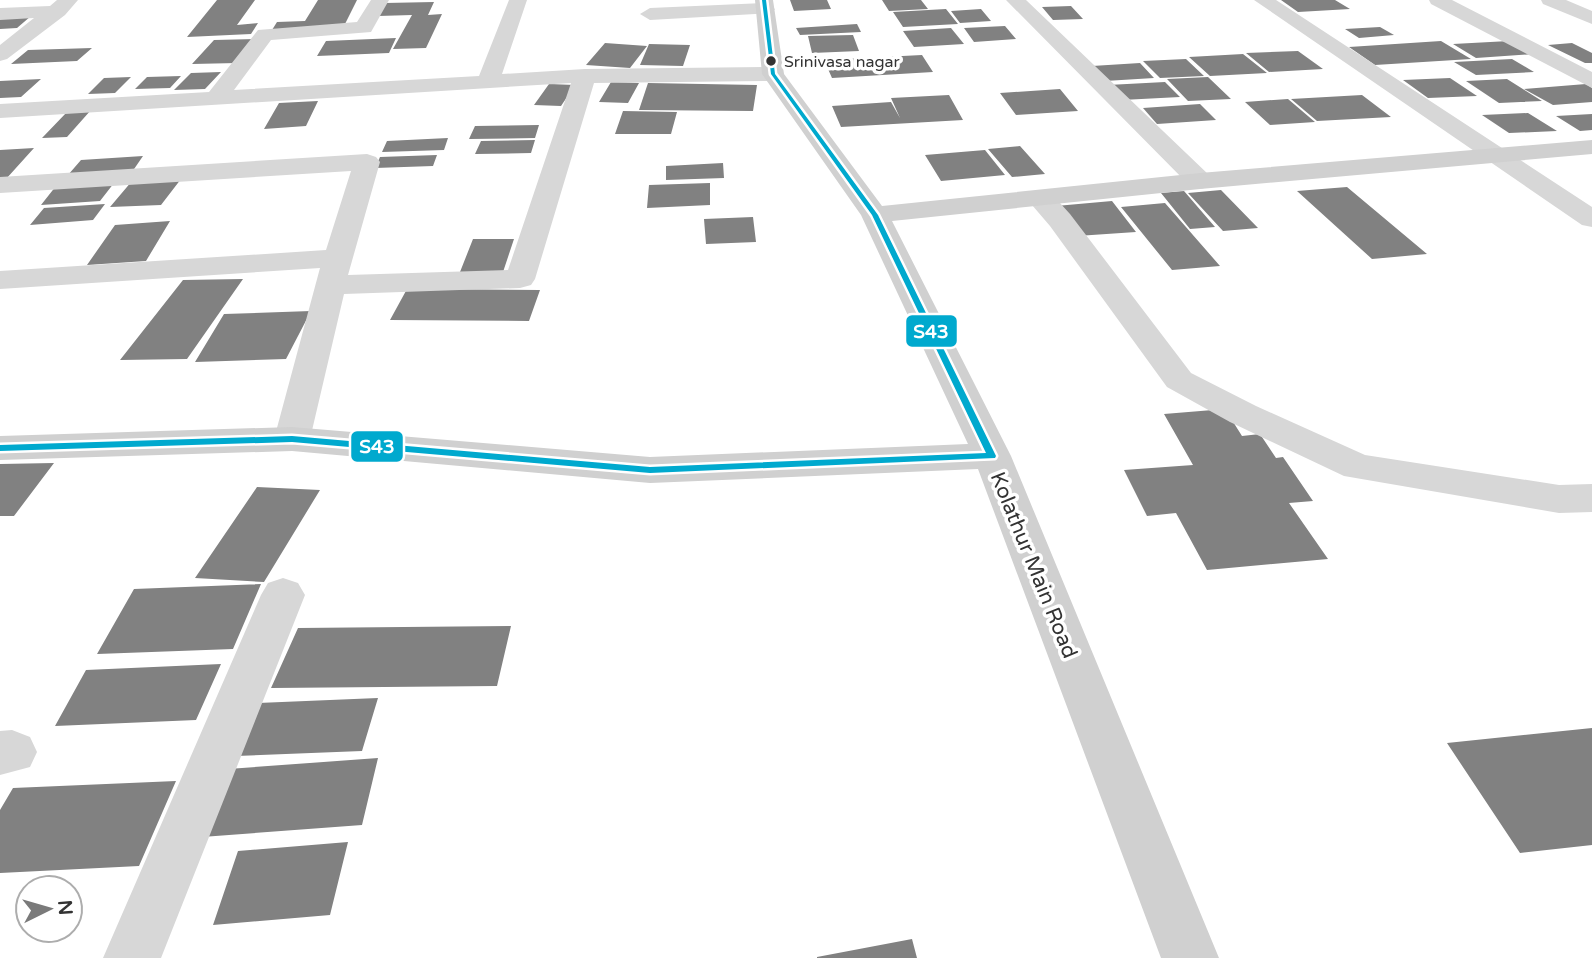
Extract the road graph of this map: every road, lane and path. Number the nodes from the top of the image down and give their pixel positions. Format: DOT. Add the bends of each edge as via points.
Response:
graph roads {
  1 [pos="380,0"];
  2 [pos="518,0"];
  3 [pos="1015,0"];
  4 [pos="1263,0"];
  5 [pos="1438,0"];
  6 [pos="1550,0"];
  7 [pos="64,5"];
  8 [pos="764,5"];
  9 [pos="0,14"];
  10 [pos="650,14"];
  11 [pos="1592,18"];
  12 [pos="0,55"];
  13 [pos="773,74"];
  14 [pos="586,76"];
  15 [pos="1592,81"];
  16 [pos="488,82"];
  17 [pos="216,98"];
  18 [pos="0,111"];
  19 [pos="1592,147"];
  20 [pos="1497,156"];
  21 [pos="1200,181"];
  22 [pos="0,185"];
  23 [pos="1040,198"];
  24 [pos="875,215"];
  25 [pos="1592,219"];
  26 [pos="334,272"];
  27 [pos="0,280"];
  28 [pos="292,439"];
  29 [pos="0,448"];
  30 [pos="992,456"];
  31 [pos="1592,498"];
  32 [pos="283,596"];
  33 [pos="132,958"];
  34 [pos="1190,958"];
  1 -- 17 [label="street" via="364,28 265,34"];
  2 -- 16 [label="street"];
  3 -- 21 [label="street"];
  4 -- 20 [label="street"];
  5 -- 15 [label="street"];
  6 -- 11 [label="street"];
  7 -- 9 [label="street"];
  7 -- 12 [label="street"];
  8 -- 10 [label="street"];
  8 -- 13 [label="street, Kolathur Main Road"];
  13 -- 14 [label="street"];
  13 -- 24 [label="street, Kolathur Main Road"];
  14 -- 16 [label="street"];
  14 -- 26 [label="street" via="520,279"];
  16 -- 17 [label="street"];
  17 -- 18 [label="street"];
  19 -- 20 [label="street"];
  20 -- 21 [label="street"];
  20 -- 25 [label="street"];
  21 -- 23 [label="street"];
  22 -- 26 [label="street" via="367,162"];
  23 -- 24 [label="street"];
  23 -- 31 [label="street" via="1179,380 1221,403 1357,467 1559,499"];
  24 -- 30 [label="street, Kolathur Main Road"];
  26 -- 27 [label="street"];
  26 -- 28 [label="street"];
  28 -- 29 [label="street"];
  28 -- 30 [label="street" via="650,470"];
  30 -- 34 [label="street, Kolathur Main Road"];
  32 -- 33 [label="street"];
}
